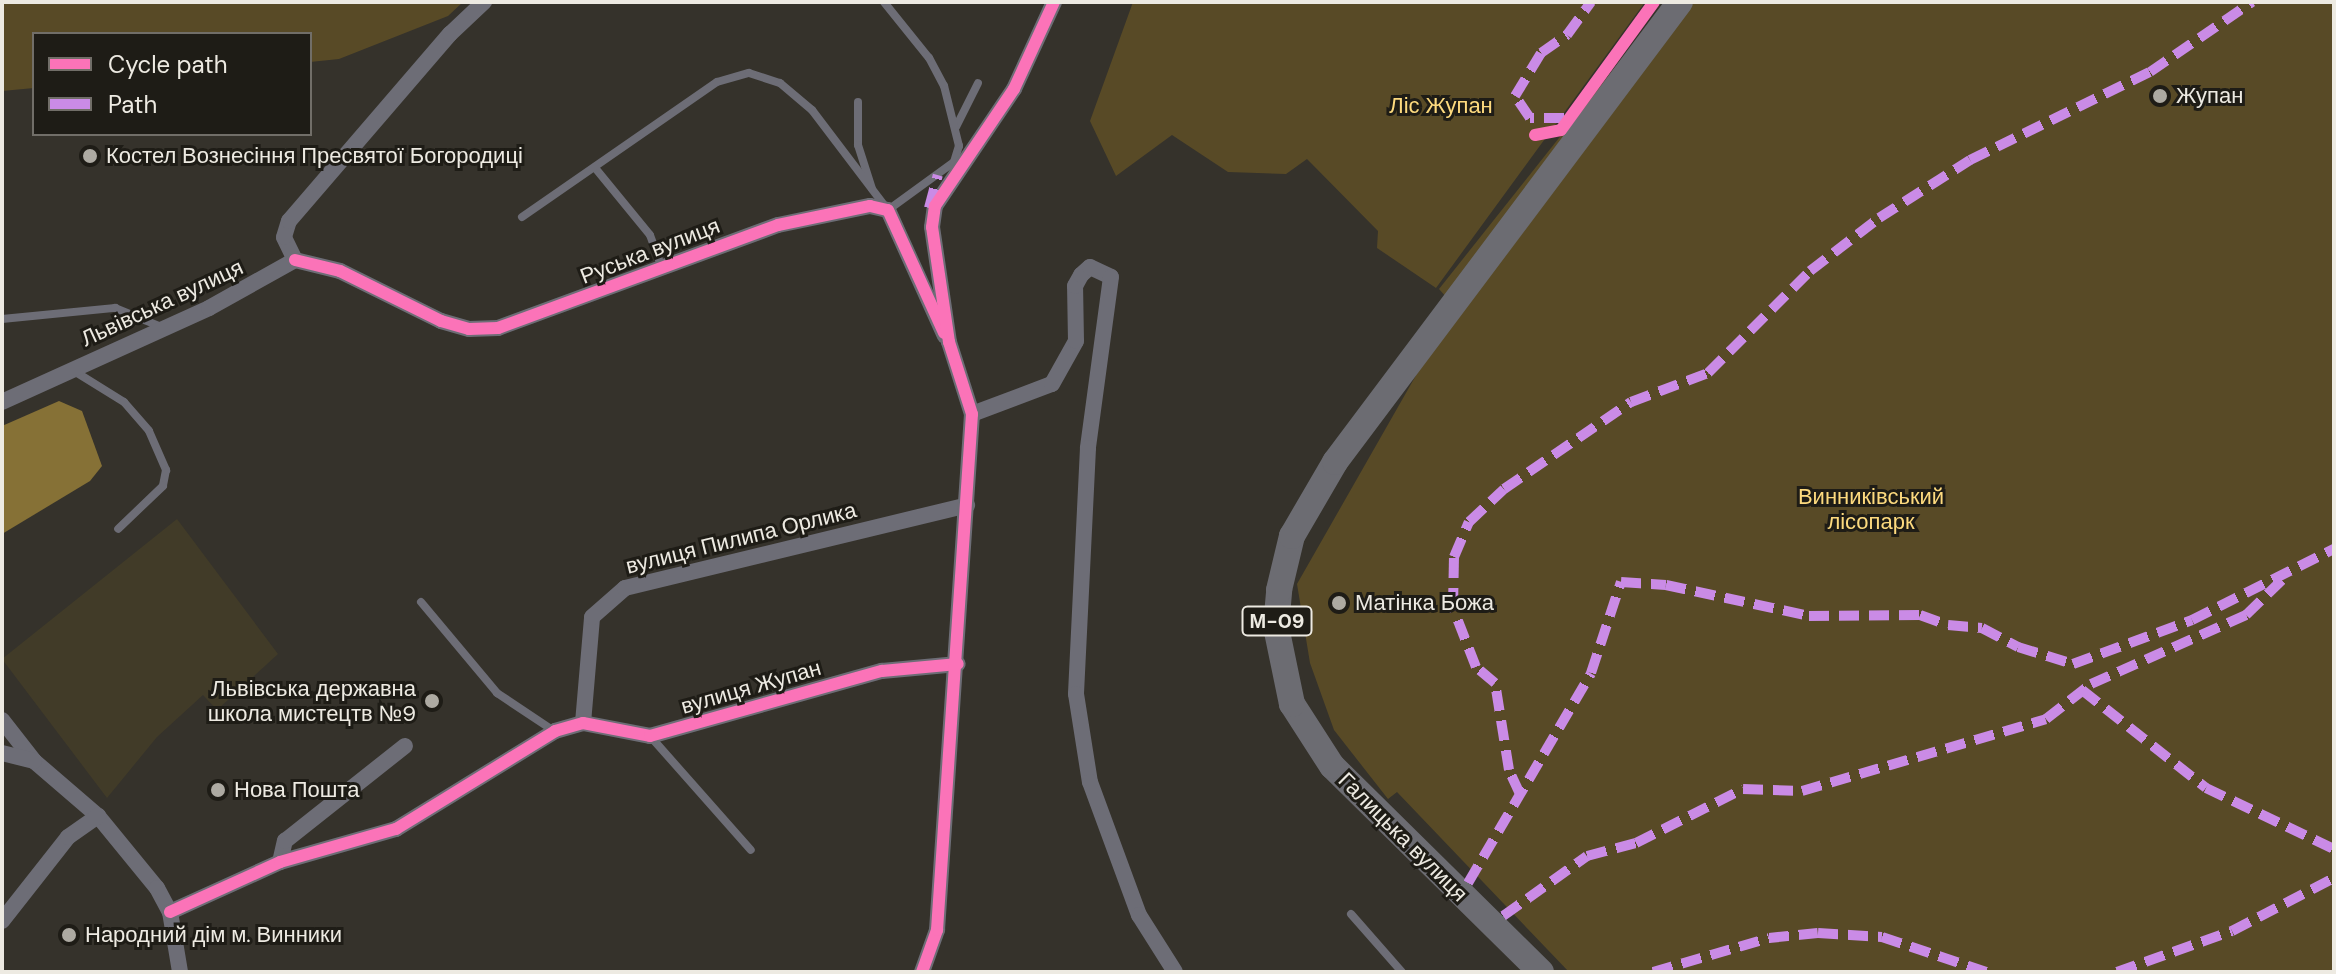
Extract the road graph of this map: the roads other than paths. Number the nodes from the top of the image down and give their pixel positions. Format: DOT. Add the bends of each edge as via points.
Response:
graph roads {
  1 [pos="484,2"];
  2 [pos="884,2"];
  3 [pos="1054,2"];
  4 [pos="1680,2"];
  5 [pos="978,83"];
  6 [pos="858,102"];
  7 [pos="956,128"];
  8 [pos="596,169"];
  9 [pos="872,189"];
  10 [pos="888,210"];
  11 [pos="522,217"];
  12 [pos="295,260"];
  13 [pos="661,265"];
  14 [pos="2,319"];
  15 [pos="159,326"];
  16 [pos="949,342"];
  17 [pos="70,368"];
  18 [pos="2,402"];
  19 [pos="972,414"];
  20 [pos="967,505"];
  21 [pos="118,529"];
  22 [pos="421,602"];
  23 [pos="958,664"];
  24 [pos="2,720"];
  25 [pos="583,723"];
  26 [pos="555,731"];
  27 [pos="650,736"];
  28 [pos="405,746"];
  29 [pos="2,753"];
  30 [pos="34,761"];
  31 [pos="98,816"];
  32 [pos="751,850"];
  33 [pos="280,862"];
  34 [pos="170,912"];
  35 [pos="1351,914"];
  36 [pos="2,921"];
  37 [pos="180,972"];
  38 [pos="922,972"];
  39 [pos="1175,972"];
  40 [pos="1402,972"];
  41 [pos="1541,972"];
  1 -- 12 [label="street" via="450,34 289,221 284,237"];
  2 -- 7 [label="lane" via="929,58"];
  3 -- 16 [label="street" via="1014,89 935,206 932,247"];
  4 -- 41 [label="main road, Галицька вулиця / М-09" via="1335,462 1292,536 1276,627 1292,704 1332,766 1365,805"];
  5 -- 7 [label="lane"];
  6 -- 9 [label="lane" via="858,145"];
  7 -- 10 [label="lane" via="954,162"];
  8 -- 9 [label="lane" via="717,82 749,73 780,83 812,110"];
  8 -- 11 [label="lane"];
  8 -- 13 [label="lane" via="650,235"];
  9 -- 10 [label="lane"];
  10 -- 13 [label="street, Руська вулиця" via="853,207 778,225"];
  10 -- 16 [label="street"];
  12 -- 13 [label="street, Руська вулиця" via="340,271 416,310 469,329 498,328"];
  12 -- 15 [label="street, Львівська вулиця" via="209,308"];
  14 -- 15 [label="lane" via="115,308"];
  15 -- 17 [label="street, Львівська вулиця"];
  16 -- 19 [label="street"];
  17 -- 18 [label="street, Львівська вулиця"];
  17 -- 21 [label="lane" via="124,402 149,431 166,470 163,486"];
  19 -- 20 [label="street"];
  19 -- 39 [label="street" via="1052,384 1076,341 1075,286 1081,275 1090,267 1111,277 1088,448 1076,694 1090,782 1139,915"];
  20 -- 23 [label="street"];
  20 -- 25 [label="street, вулиця Пилипа Орлика" via="625,588 592,617"];
  22 -- 26 [label="lane" via="497,693"];
  23 -- 27 [label="street, вулиця Жупан" via="882,671"];
  23 -- 38 [label="street" via="937,930"];
  24 -- 30 [label="street"];
  25 -- 26 [label="street, вулиця Жупан"];
  25 -- 27 [label="street, вулиця Жупан"];
  26 -- 33 [label="street, вулиця Жупан" via="396,829"];
  27 -- 32 [label="lane"];
  28 -- 33 [label="street" via="285,841"];
  29 -- 30 [label="street"];
  30 -- 31 [label="street"];
  31 -- 34 [label="street"];
  31 -- 36 [label="street" via="68,837"];
  33 -- 34 [label="street, вулиця Жупан"];
  34 -- 37 [label="street"];
  35 -- 40 [label="lane"];
}
